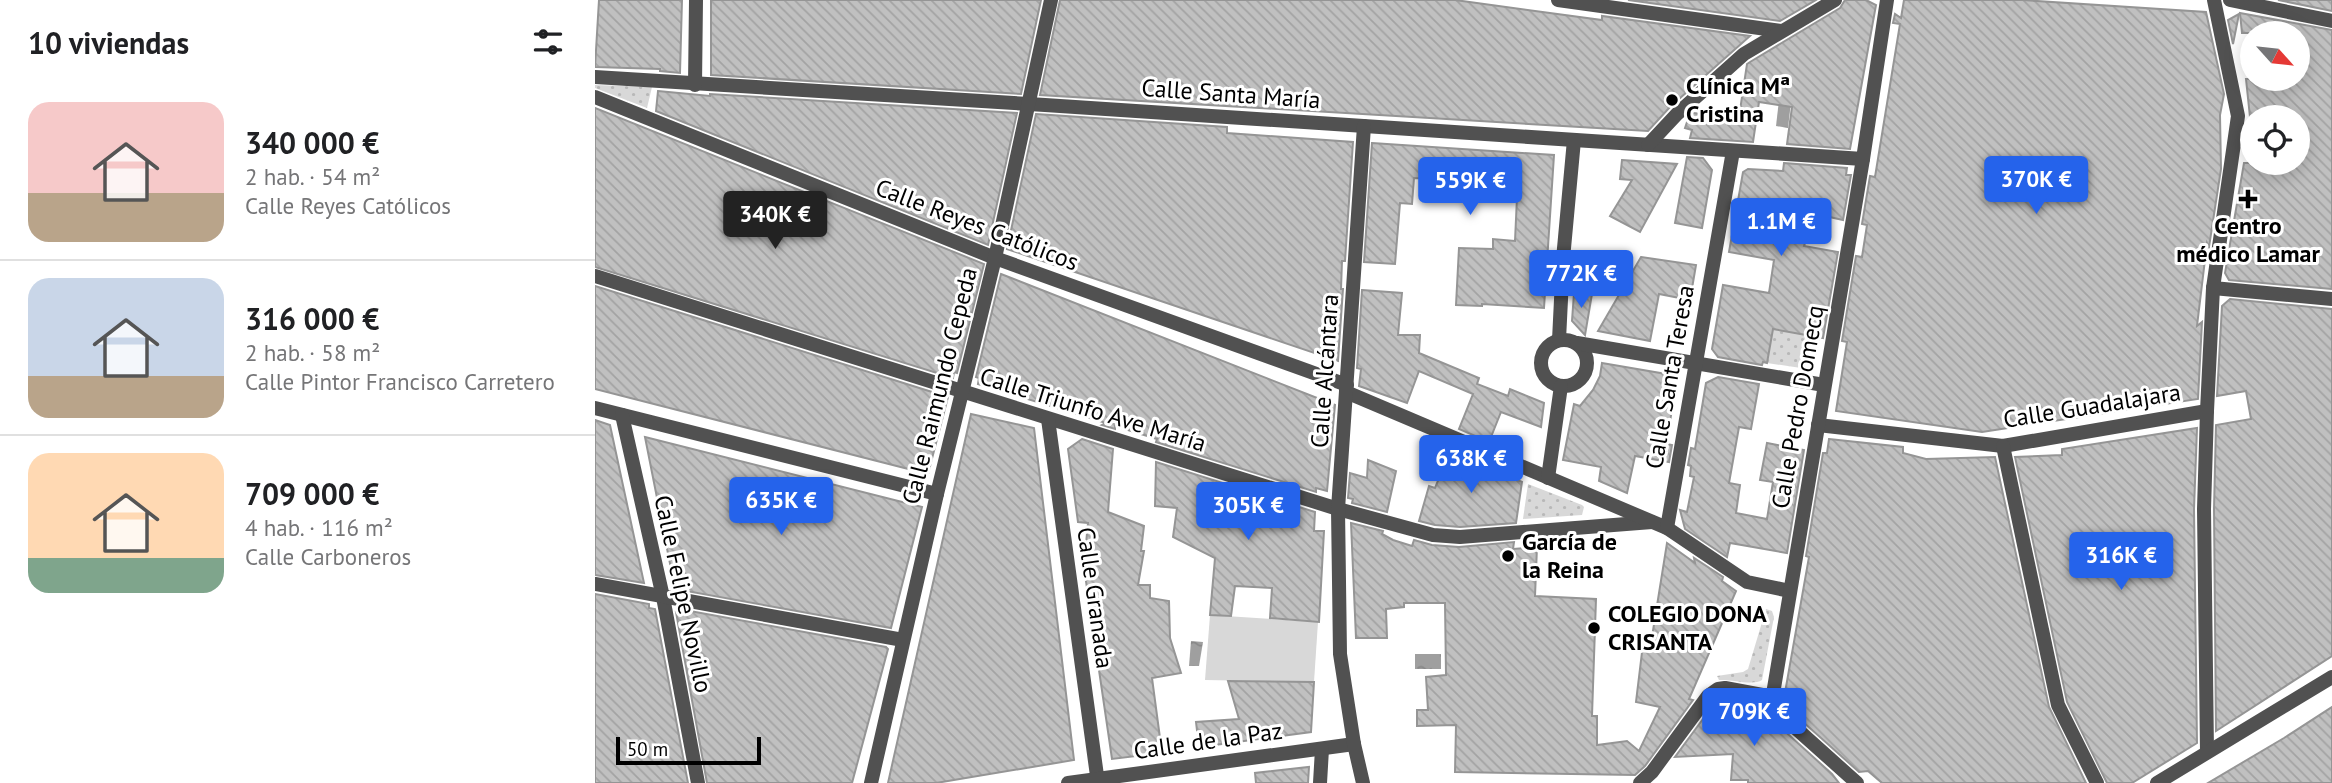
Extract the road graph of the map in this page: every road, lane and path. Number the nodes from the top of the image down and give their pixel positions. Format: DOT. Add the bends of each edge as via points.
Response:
graph roads {
  1 [pos="696,0"];
  2 [pos="1051,0"];
  3 [pos="1558,0"];
  4 [pos="1835,0"];
  5 [pos="1887,0"];
  6 [pos="2214,0"];
  7 [pos="2230,0"];
  8 [pos="2332,21"];
  9 [pos="1781,30"];
  10 [pos="595,78"];
  11 [pos="695,85"];
  12 [pos="595,97"];
  13 [pos="1029,104"];
  14 [pos="1364,126"];
  15 [pos="1574,140"];
  16 [pos="1648,145"];
  17 [pos="1733,151"];
  18 [pos="1863,159"];
  19 [pos="995,258"];
  20 [pos="595,276"];
  21 [pos="2213,288"];
  22 [pos="2332,299"];
  23 [pos="1559,340"];
  24 [pos="1577,343"];
  25 [pos="1694,363"];
  26 [pos="1824,385"];
  27 [pos="1561,386"];
  28 [pos="1347,389"];
  29 [pos="963,393"];
  30 [pos="595,408"];
  31 [pos="2207,411"];
  32 [pos="622,415"];
  33 [pos="1048,419"];
  34 [pos="1818,425"];
  35 [pos="2003,446"];
  36 [pos="1548,478"];
  37 [pos="937,494"];
  38 [pos="1338,509"];
  39 [pos="1651,522"];
  40 [pos="1667,528"];
  41 [pos="595,584"];
  42 [pos="1790,591"];
  43 [pos="663,597"];
  44 [pos="903,640"];
  45 [pos="2332,677"];
  46 [pos="1772,701"];
  47 [pos="1354,744"];
  48 [pos="1322,749"];
  49 [pos="2207,752"];
  50 [pos="1097,781"];
  51 [pos="698,783"];
  52 [pos="871,783"];
  53 [pos="1068,783"];
  54 [pos="1320,783"];
  55 [pos="1363,783"];
  56 [pos="1640,783"];
  57 [pos="1857,783"];
  58 [pos="2097,783"];
  59 [pos="2157,783"];
  1 -- 11 [label="street"];
  2 -- 13 [label="street, Calle Raimundo Cepeda"];
  3 -- 9 [label="street"];
  4 -- 9 [label="street"];
  5 -- 18 [label="street, Calle Pedro Domecq"];
  6 -- 21 [label="street" via="2238,116"];
  7 -- 8 [label="street"];
  9 -- 16 [label="street" via="1744,54"];
  10 -- 11 [label="street, Calle Santa María"];
  11 -- 13 [label="street, Calle Santa María"];
  12 -- 19 [label="street, Calle Reyes Católicos"];
  13 -- 14 [label="street, Calle Santa María"];
  13 -- 19 [label="street, Calle Raimundo Cepeda"];
  14 -- 15 [label="street, Calle Santa María"];
  14 -- 28 [label="street, Calle Alcántara"];
  15 -- 16 [label="street, Calle Santa María"];
  15 -- 23 [label="street"];
  16 -- 17 [label="street, Calle Santa María"];
  17 -- 18 [label="street, Calle Santa María"];
  17 -- 25 [label="street, Calle Santa Teresa"];
  18 -- 26 [label="street, Calle Pedro Domecq"];
  19 -- 28 [label="street, Calle Reyes Católicos"];
  19 -- 29 [label="street, Calle Raimundo Cepeda"];
  20 -- 29 [label="street, Calle Triunfo Ave María"];
  21 -- 22 [label="street"];
  21 -- 31 [label="street"];
  23 -- 24 [label="street"];
  23 -- 27 [label="street" via="1546,347 1541,360 1543,374"];
  24 -- 25 [label="street"];
  24 -- 27 [label="street" via="1587,358 1585,373 1575,384"];
  25 -- 26 [label="street"];
  25 -- 40 [label="street, Calle Santa Teresa"];
  26 -- 34 [label="street, Calle Pedro Domecq"];
  27 -- 36 [label="street"];
  28 -- 36 [label="street, Calle Reyes Católicos"];
  28 -- 38 [label="street, Calle Alcántara"];
  29 -- 33 [label="street, Calle Triunfo Ave María"];
  29 -- 37 [label="street, Calle Raimundo Cepeda"];
  30 -- 32 [label="street"];
  31 -- 35 [label="street, Calle Guadalajara"];
  31 -- 49 [label="street"];
  32 -- 37 [label="street"];
  32 -- 43 [label="street, Calle Felipe Novillo"];
  33 -- 38 [label="street, Calle Triunfo Ave María"];
  33 -- 50 [label="street, Calle Granada"];
  34 -- 35 [label="street, Calle Guadalajara"];
  34 -- 42 [label="street, Calle Pedro Domecq"];
  35 -- 58 [label="street" via="2058,705"];
  36 -- 39 [label="street, Calle Reyes Católicos"];
  37 -- 44 [label="street, Calle Raimundo Cepeda"];
  38 -- 39 [label="street, Calle Triunfo Ave María" via="1433,535 1460,537"];
  38 -- 47 [label="street, Calle Alcántara" via="1338,631"];
  39 -- 40 [label="street, Calle Reyes Católicos"];
  40 -- 42 [label="street, Calle Reyes Católicos" via="1747,582"];
  41 -- 43 [label="street"];
  42 -- 46 [label="street, Calle Pedro Domecq"];
  43 -- 44 [label="street"];
  43 -- 51 [label="street, Calle Felipe Novillo"];
  44 -- 52 [label="street, Calle Raimundo Cepeda"];
  45 -- 49 [label="street"];
  46 -- 56 [label="street" via="1725,688 1717,690"];
  46 -- 57 [label="street"];
  47 -- 48 [label="street, Calle de la Paz"];
  47 -- 55 [label="street, Calle Alcántara"];
  48 -- 50 [label="street, Calle de la Paz"];
  48 -- 54 [label="street"];
  49 -- 59 [label="street"];
  50 -- 53 [label="street, Calle de la Paz"];
}
